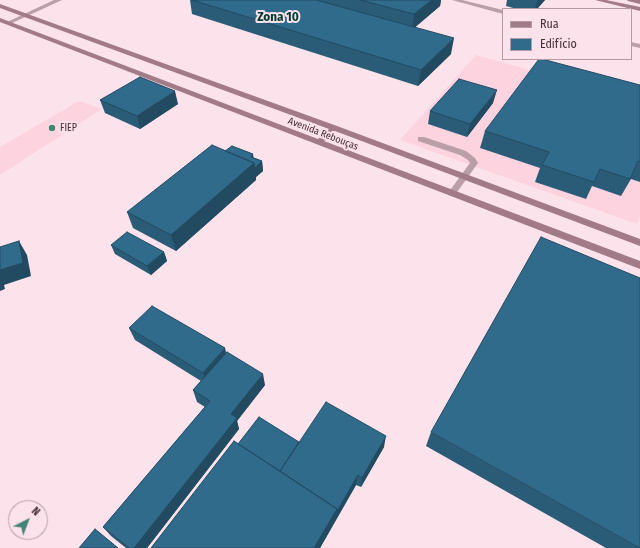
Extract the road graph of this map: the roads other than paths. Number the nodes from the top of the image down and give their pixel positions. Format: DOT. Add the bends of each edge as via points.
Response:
graph roads {
  1 [pos="59,0"];
  2 [pos="455,0"];
  3 [pos="598,0"];
  4 [pos="630,0"];
  5 [pos="640,2"];
  6 [pos="0,6"];
  7 [pos="632,8"];
  8 [pos="502,12"];
  9 [pos="26,16"];
  10 [pos="0,20"];
  11 [pos="8,23"];
  12 [pos="129,53"];
  13 [pos="111,63"];
  14 [pos="334,128"];
  15 [pos="421,139"];
  16 [pos="319,142"];
  17 [pos="465,177"];
  18 [pos="452,193"];
  19 [pos="640,243"];
  20 [pos="640,265"];
  1 -- 9 [label="lane"];
  2 -- 8 [label="lane"];
  3 -- 7 [label="main road"];
  4 -- 5 [label="main road"];
  6 -- 9 [label="main road, Avenida Rebouças"];
  9 -- 11 [label="lane"];
  9 -- 12 [label="main road, Avenida Rebouças"];
  10 -- 11 [label="main road, Avenida Rebouças"];
  11 -- 13 [label="main road, Avenida Rebouças"];
  12 -- 13 [label="main road"];
  12 -- 14 [label="main road, Avenida Rebouças"];
  13 -- 16 [label="main road, Avenida Rebouças"];
  14 -- 16 [label="main road"];
  14 -- 17 [label="main road, Avenida Rebouças"];
  15 -- 17 [label="lane" via="471,158 474,163"];
  16 -- 18 [label="main road, Avenida Rebouças"];
  17 -- 18 [label="lane"];
  17 -- 19 [label="main road, Avenida Rebouças"];
  18 -- 20 [label="main road, Avenida Rebouças"];
}
